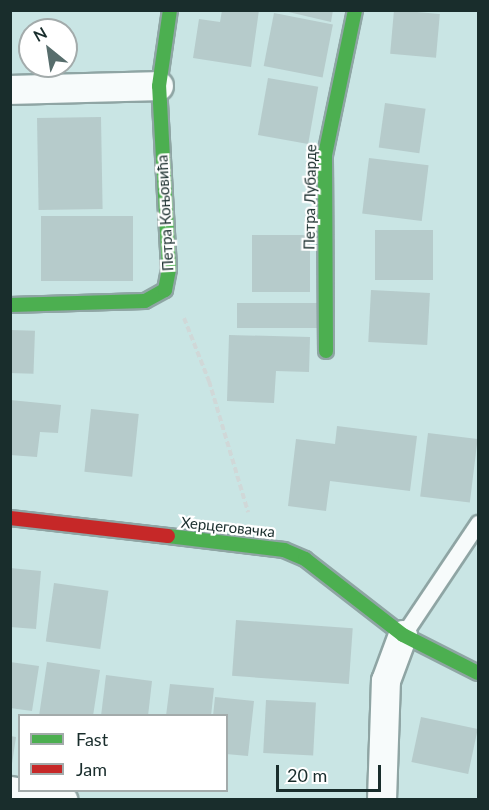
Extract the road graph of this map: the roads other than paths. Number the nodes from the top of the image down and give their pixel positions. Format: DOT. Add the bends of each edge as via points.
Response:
graph roads {
  1 [pos="170,10"];
  2 [pos="355,10"];
  3 [pos="159,86"];
  4 [pos="10,90"];
  5 [pos="10,305"];
  6 [pos="326,351"];
  7 [pos="10,518"];
  8 [pos="478,524"];
  9 [pos="403,635"];
  10 [pos="478,673"];
  11 [pos="10,791"];
  12 [pos="63,800"];
  13 [pos="382,800"];
  1 -- 3 [label="street, Петра Коњовића"];
  2 -- 6 [label="street, Петра Лубарде" via="325,155"];
  3 -- 4 [label="street"];
  3 -- 5 [label="street, Петра Коњовића" via="169,269 165,290 145,301"];
  7 -- 9 [label="street, Херцеговачка" via="284,549 305,559"];
  8 -- 9 [label="lane"];
  9 -- 10 [label="street, Херцеговачка"];
  9 -- 13 [label="street" via="386,681"];
  11 -- 12 [label="street"];
}
